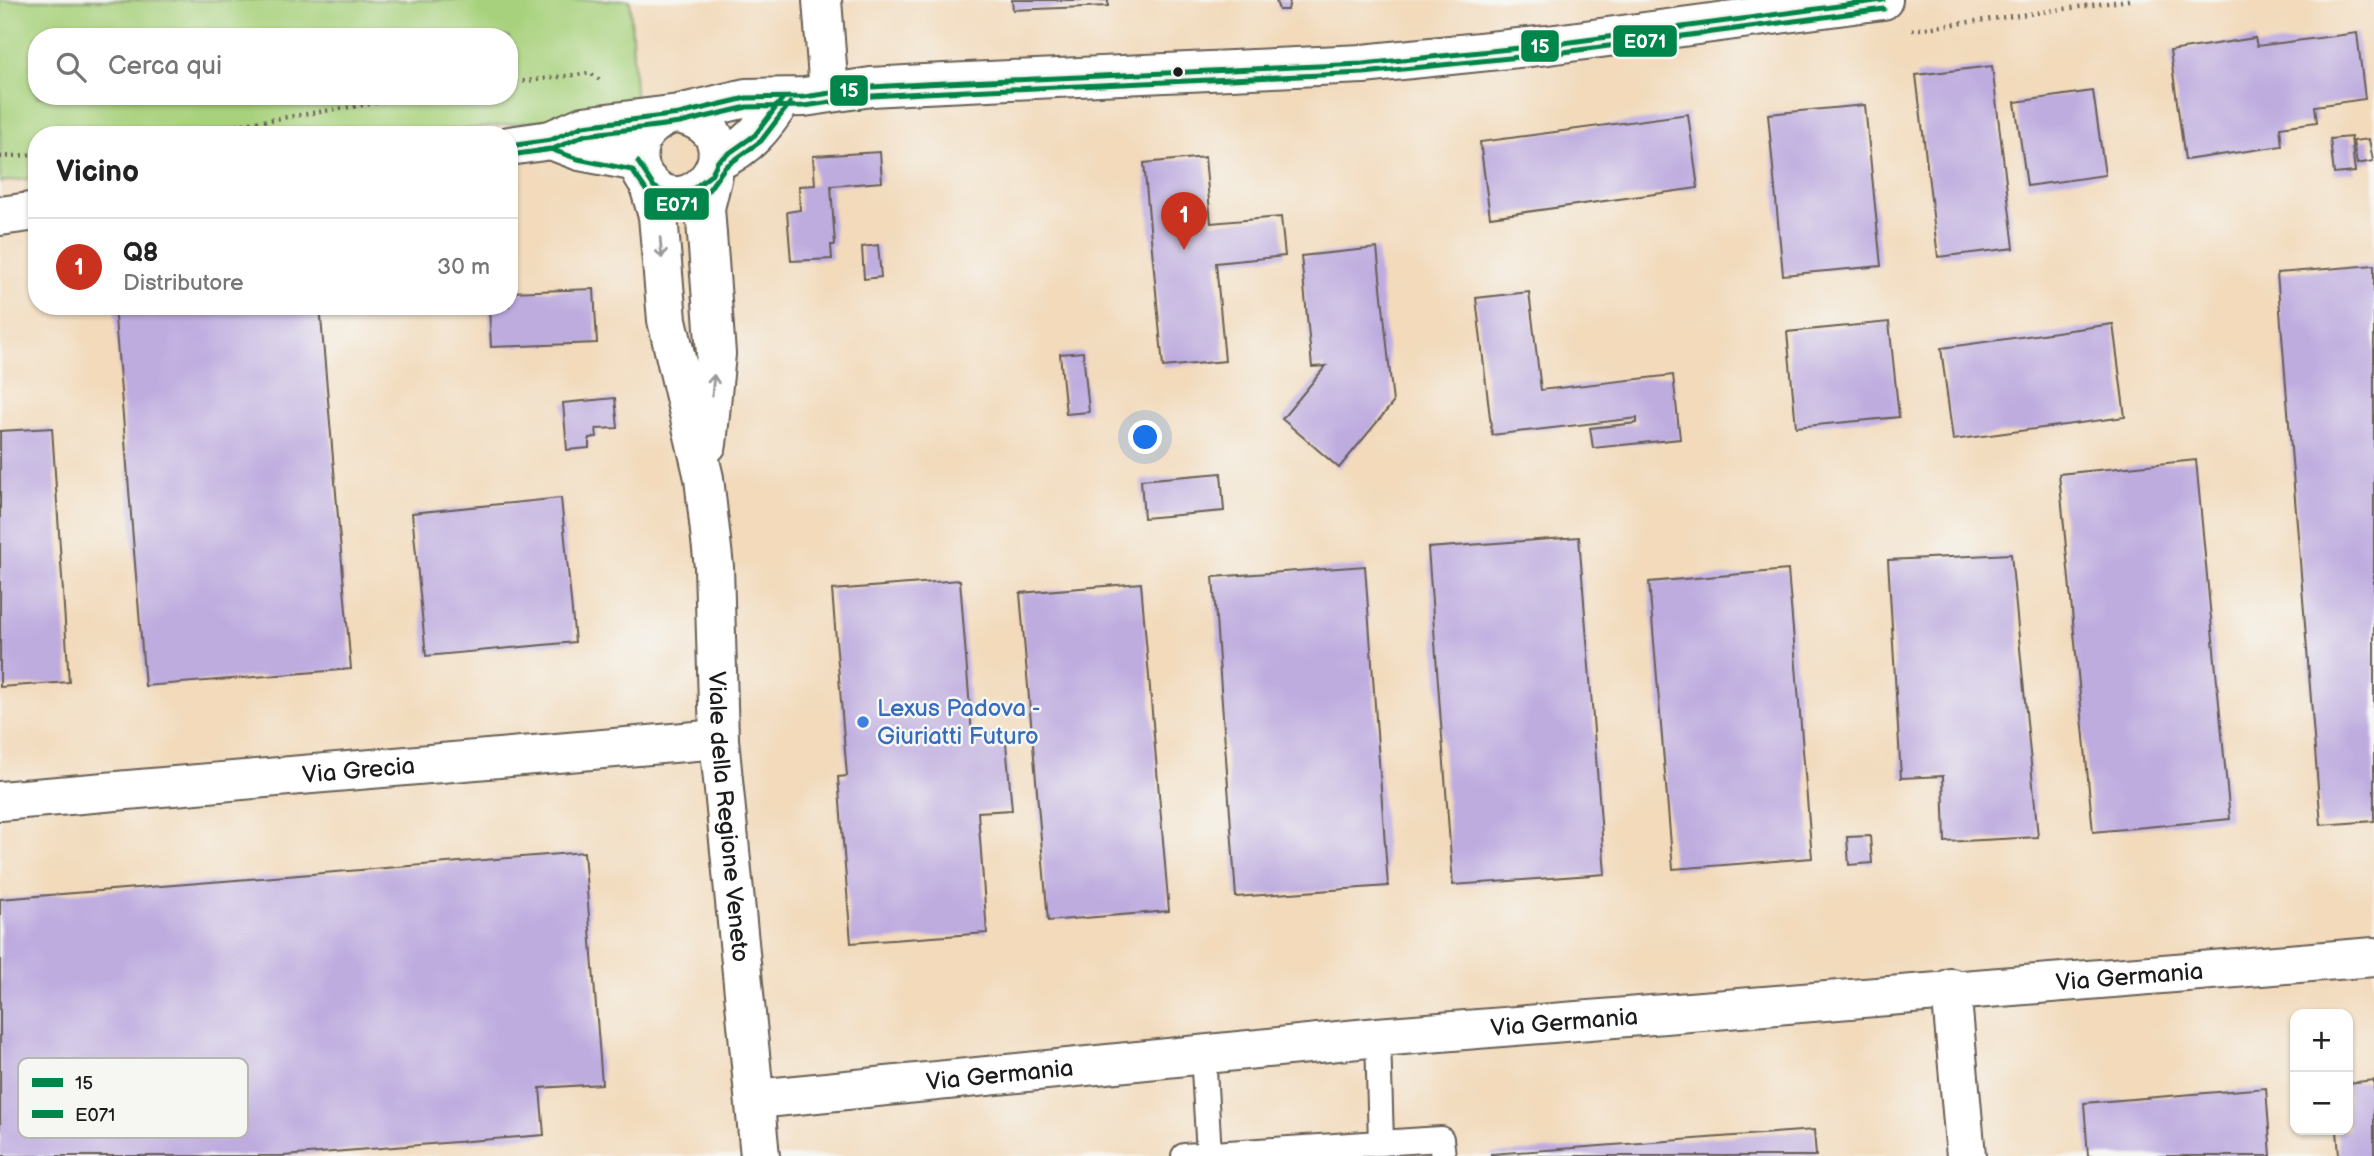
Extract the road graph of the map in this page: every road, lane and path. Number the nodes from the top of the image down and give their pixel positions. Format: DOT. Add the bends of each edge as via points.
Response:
graph roads {
  1 [pos="822,0"];
  2 [pos="1884,0"];
  3 [pos="829,92"];
  4 [pos="783,98"];
  5 [pos="363,105"];
  6 [pos="673,115"];
  7 [pos="231,126"];
  8 [pos="551,140"];
  9 [pos="518,145"];
  10 [pos="28,155"];
  11 [pos="0,157"];
  12 [pos="715,168"];
  13 [pos="643,172"];
  14 [pos="28,212"];
  15 [pos="0,216"];
  16 [pos="704,478"];
  17 [pos="719,739"];
  18 [pos="0,801"];
  19 [pos="2374,957"];
  20 [pos="1951,988"];
  21 [pos="1378,1037"];
  22 [pos="1203,1053"];
  23 [pos="756,1099"];
  24 [pos="1381,1143"];
  25 [pos="1196,1155"];
  26 [pos="760,1156"];
  27 [pos="1443,1156"];
  28 [pos="1966,1156"];
  1 -- 3 [label="street"];
  2 -- 3 [label="street" via="1548,45 1363,64"];
  3 -- 4 [label="street"];
  4 -- 6 [label="street" via="746,98"];
  4 -- 12 [label="street" via="762,130"];
  5 -- 7 [label="path"];
  6 -- 8 [label="street" via="583,126"];
  6 -- 12 [label="street" via="703,123 711,132 717,146"];
  6 -- 13 [label="street" via="646,130 640,141"];
  8 -- 9 [label="street"];
  8 -- 13 [label="street"];
  10 -- 11 [label="path"];
  12 -- 13 [label="street" via="703,187 689,194 667,193"];
  16 -- 12 [label="street, Viale della Regione Veneto, one-way" via="716,354 705,208"];
  13 -- 16 [label="street, Viale della Regione Veneto, one-way" via="658,216 667,320"];
  14 -- 15 [label="street"];
  16 -- 17 [label="street, Viale della Regione Veneto" via="715,567"];
  17 -- 18 [label="street, Via Grecia"];
  17 -- 23 [label="street, Viale della Regione Veneto"];
  19 -- 20 [label="street, Via Germania"];
  20 -- 21 [label="street, Via Germania"];
  20 -- 28 [label="street"];
  21 -- 22 [label="street, Via Germania"];
  21 -- 24 [label="lane"];
  22 -- 23 [label="street, Via Germania"];
  22 -- 25 [label="lane"];
  23 -- 26 [label="street, Viale della Regione Veneto"];
  24 -- 25 [label="lane"];
  24 -- 27 [label="lane" via="1441,1139"];
}
